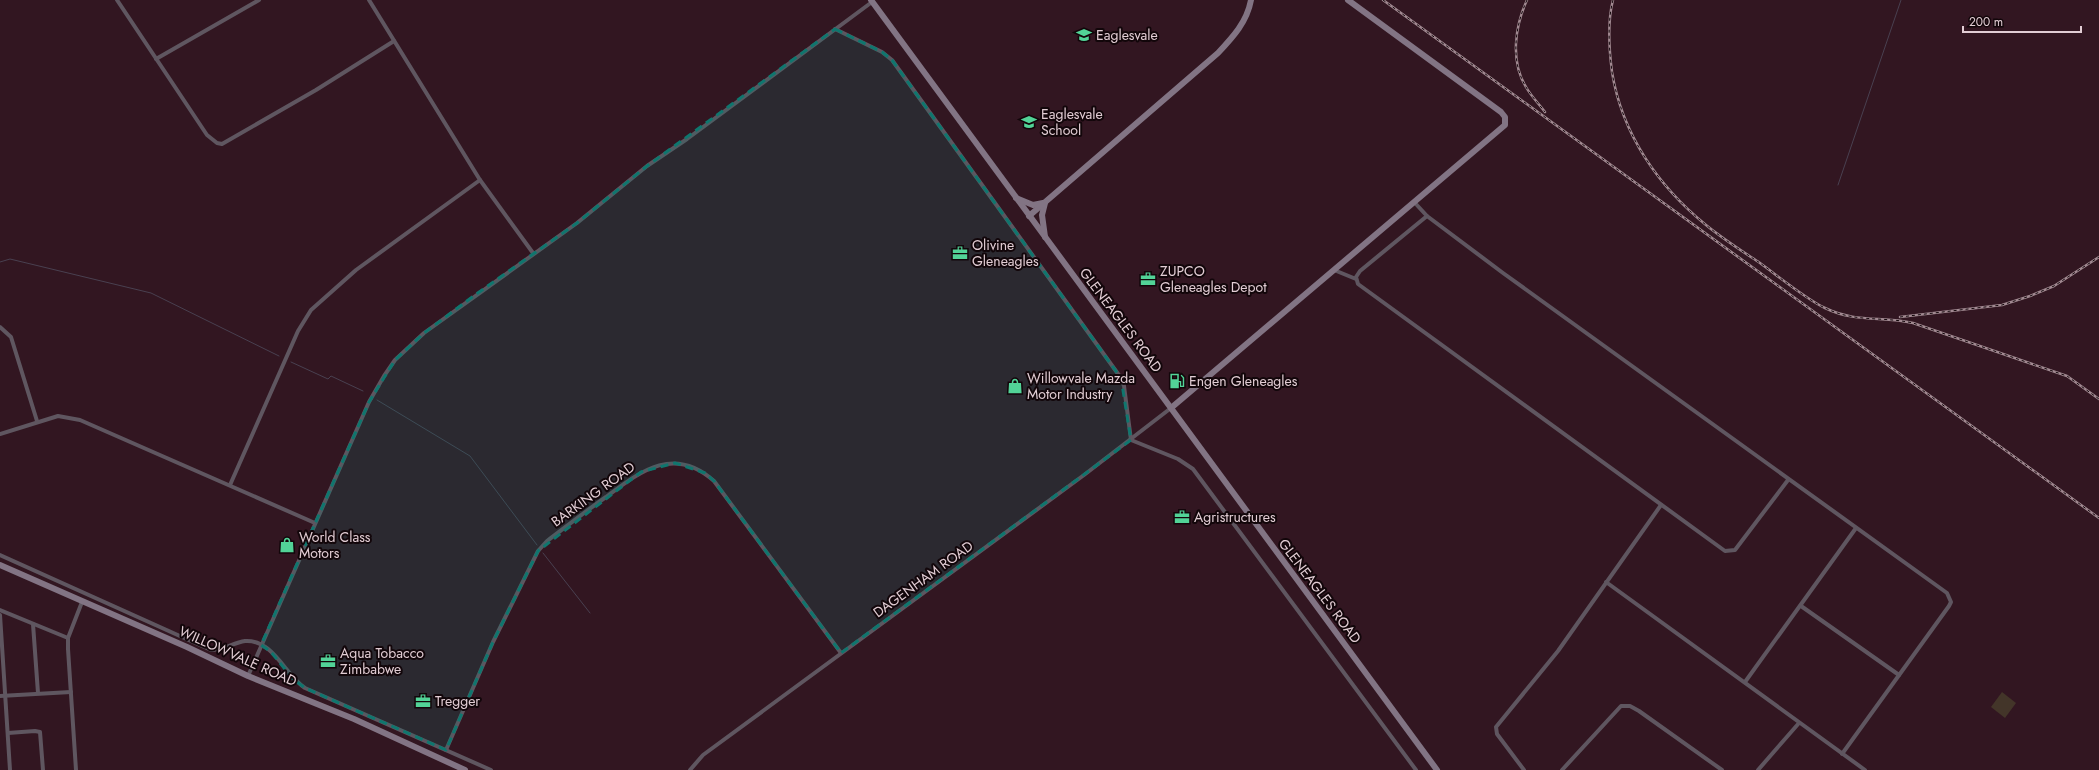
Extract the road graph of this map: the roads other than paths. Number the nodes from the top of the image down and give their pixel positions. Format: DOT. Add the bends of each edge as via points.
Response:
graph roads {
  1 [pos="117,0"];
  2 [pos="259,0"];
  3 [pos="369,0"];
  4 [pos="1251,0"];
  5 [pos="872,1"];
  6 [pos="1352,1"];
  7 [pos="835,29"];
  8 [pos="394,41"];
  9 [pos="156,59"];
  10 [pos="480,180"];
  11 [pos="1014,196"];
  12 [pos="1045,203"];
  13 [pos="1415,203"];
  14 [pos="1029,216"];
  15 [pos="1427,216"];
  16 [pos="1046,239"];
  17 [pos="533,253"];
  18 [pos="1334,270"];
  19 [pos="1356,279"];
  20 [pos="0,327"];
  21 [pos="1171,408"];
  22 [pos="38,421"];
  23 [pos="0,434"];
  24 [pos="1131,440"];
  25 [pos="1788,480"];
  26 [pos="230,485"];
  27 [pos="1661,505"];
  28 [pos="315,523"];
  29 [pos="1856,528"];
  30 [pos="0,555"];
  31 [pos="0,566"];
  32 [pos="1606,582"];
  33 [pos="82,602"];
  34 [pos="1801,606"];
  35 [pos="0,610"];
  36 [pos="0,615"];
  37 [pos="33,624"];
  38 [pos="68,638"];
  39 [pos="261,646"];
  40 [pos="841,653"];
  41 [pos="1899,675"];
  42 [pos="248,676"];
  43 [pos="1745,682"];
  44 [pos="38,692"];
  45 [pos="71,692"];
  46 [pos="2,696"];
  47 [pos="1799,723"];
  48 [pos="8,733"];
  49 [pos="446,750"];
  50 [pos="1842,754"];
  51 [pos="10,770"];
  52 [pos="43,770"];
  53 [pos="76,770"];
  54 [pos="464,770"];
  55 [pos="491,770"];
  56 [pos="690,770"];
  57 [pos="1416,770"];
  58 [pos="1437,770"];
  59 [pos="1524,770"];
  60 [pos="1562,770"];
  61 [pos="1722,770"];
  62 [pos="1758,770"];
  63 [pos="1865,770"];
  1 -- 9 [label="street"];
  2 -- 9 [label="street"];
  3 -- 8 [label="street"];
  4 -- 12 [label="street" via="1248,12 1238,30 1218,53"];
  5 -- 7 [label="street"];
  5 -- 11 [label="street, GLENEAGLES ROAD"];
  6 -- 13 [label="street" via="1501,112 1506,120 1502,129"];
  7 -- 17 [label="street" via="647,166 577,223"];
  7 -- 24 [label="street" via="882,52 892,60 1121,378"];
  8 -- 9 [label="street" via="222,144 207,135"];
  8 -- 10 [label="street"];
  10 -- 17 [label="street"];
  10 -- 26 [label="street" via="362,266 311,310 298,331"];
  11 -- 12 [label="street" via="1033,205"];
  11 -- 14 [label="street, GLENEAGLES ROAD"];
  12 -- 14 [label="street"];
  12 -- 16 [label="street" via="1042,215"];
  13 -- 15 [label="street"];
  13 -- 18 [label="street"];
  14 -- 16 [label="street, GLENEAGLES ROAD"];
  15 -- 19 [label="street" via="1360,271"];
  15 -- 25 [label="street"];
  16 -- 21 [label="street, GLENEAGLES ROAD"];
  17 -- 28 [label="street" via="424,333 396,360 369,402"];
  18 -- 19 [label="street"];
  18 -- 21 [label="street"];
  19 -- 27 [label="street" via="1362,288"];
  20 -- 22 [label="street" via="10,337"];
  21 -- 24 [label="street, DAGENHAM ROAD"];
  21 -- 58 [label="street, GLENEAGLES ROAD"];
  22 -- 23 [label="street"];
  22 -- 26 [label="street" via="58,416 80,420"];
  24 -- 40 [label="street, DAGENHAM ROAD"];
  24 -- 57 [label="street" via="1178,459 1193,469"];
  25 -- 27 [label="street" via="1732,552 1725,551"];
  25 -- 29 [label="street"];
  26 -- 28 [label="street"];
  27 -- 32 [label="street"];
  28 -- 39 [label="street"];
  29 -- 34 [label="street"];
  29 -- 41 [label="street" via="1947,593 1950,598 1950,606"];
  30 -- 39 [label="street" via="211,650 246,641"];
  31 -- 33 [label="street, WILLOWVALE ROAD"];
  32 -- 43 [label="street"];
  32 -- 59 [label="street" via="1558,651 1496,727 1497,734"];
  33 -- 38 [label="street"];
  33 -- 42 [label="street, WILLOWVALE ROAD"];
  34 -- 41 [label="street"];
  34 -- 43 [label="street"];
  35 -- 37 [label="street"];
  36 -- 46 [label="street"];
  37 -- 38 [label="street"];
  37 -- 44 [label="street"];
  38 -- 45 [label="street"];
  39 -- 42 [label="street"];
  39 -- 49 [label="street" via="271,652 293,680 305,688"];
  40 -- 49 [label="street, BARKING ROAD" via="714,481 705,473 693,468 675,463 663,464 641,472 572,522 538,551 493,642"];
  40 -- 56 [label="street, DAGENHAM ROAD" via="703,755"];
  41 -- 50 [label="street"];
  42 -- 54 [label="street, WILLOWVALE ROAD" via="354,719"];
  43 -- 47 [label="street"];
  44 -- 45 [label="street"];
  44 -- 46 [label="street"];
  45 -- 53 [label="street"];
  46 -- 48 [label="street"];
  47 -- 50 [label="street"];
  47 -- 62 [label="street"];
  48 -- 51 [label="street"];
  48 -- 52 [label="street" via="40,732"];
  49 -- 55 [label="street"];
  50 -- 63 [label="street"];
  60 -- 61 [label="street" via="1606,720 1625,705 1639,711"];
}
